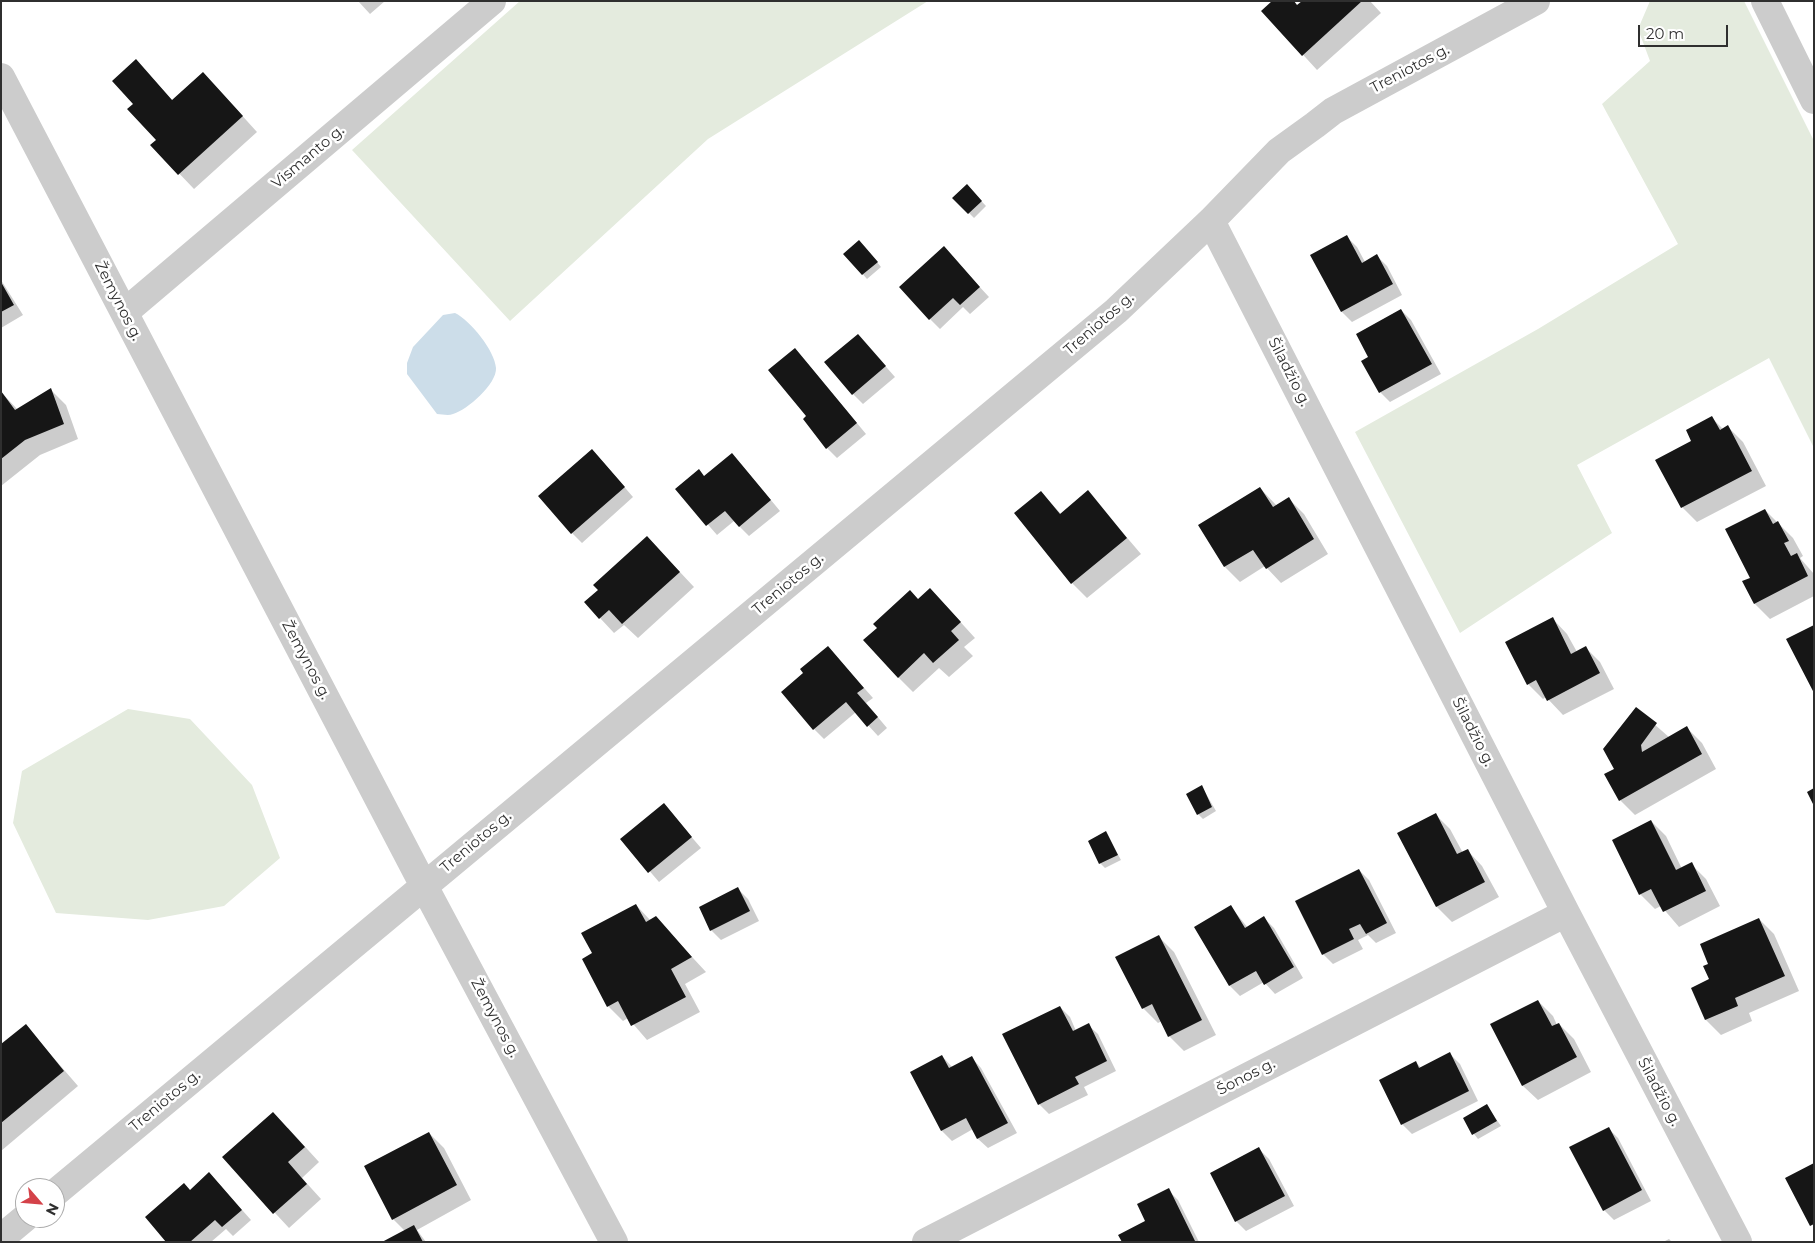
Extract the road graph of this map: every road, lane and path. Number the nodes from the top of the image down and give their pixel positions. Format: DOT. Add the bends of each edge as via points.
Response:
graph roads {
  1 [pos="492,1"];
  2 [pos="1536,1"];
  3 [pos="1765,1"];
  4 [pos="1,77"];
  5 [pos="1814,100"];
  6 [pos="1211,221"];
  7 [pos="124,312"];
  8 [pos="424,886"];
  9 [pos="1566,913"];
  10 [pos="65,1185"];
  11 [pos="15,1226"];
  12 [pos="1,1238"];
  13 [pos="614,1242"];
  14 [pos="926,1242"];
  15 [pos="1738,1242"];
  1 -- 7 [label="street, Vismanto g."];
  2 -- 6 [label="street, Treniotos g." via="1333,111 1279,151"];
  3 -- 5 [label="street"];
  4 -- 7 [label="street, Žemynos g."];
  6 -- 8 [label="street, Treniotos g." via="1116,311"];
  6 -- 9 [label="street, Šiladžio g."];
  7 -- 8 [label="street, Žemynos g."];
  8 -- 10 [label="street, Treniotos g."];
  8 -- 13 [label="street, Žemynos g."];
  9 -- 14 [label="street, Šonos g."];
  9 -- 15 [label="street, Šiladžio g."];
  11 -- 12 [label="street"];
}
